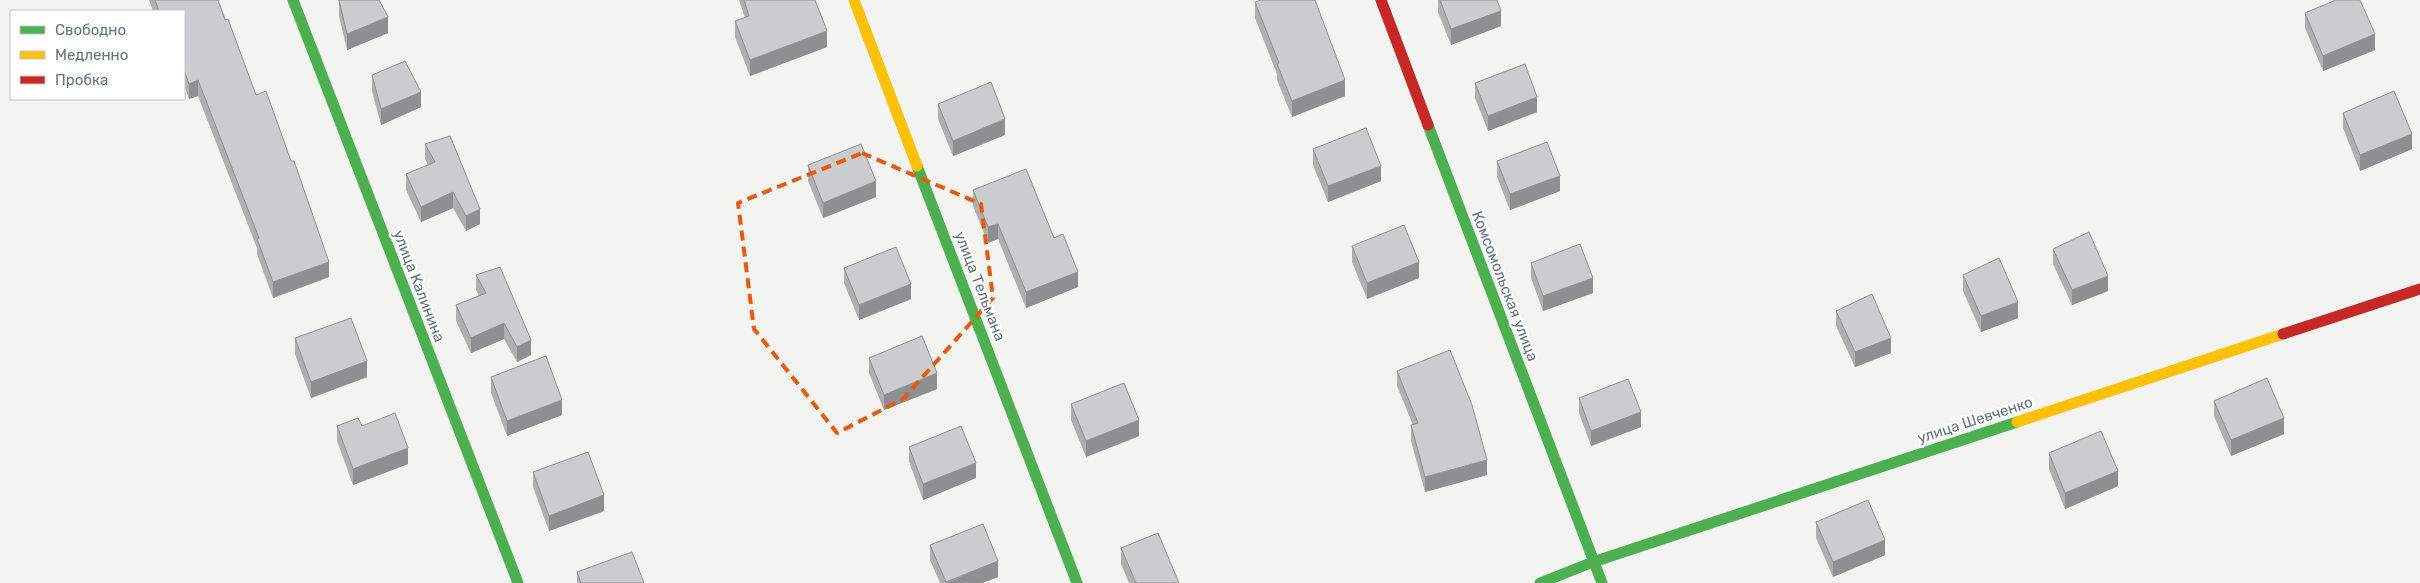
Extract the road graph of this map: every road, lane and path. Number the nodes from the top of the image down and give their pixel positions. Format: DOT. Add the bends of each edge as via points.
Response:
graph roads {
  1 [pos="293,0"];
  2 [pos="854,0"];
  3 [pos="1382,0"];
  4 [pos="2420,289"];
  5 [pos="1593,562"];
  6 [pos="518,583"];
  7 [pos="1077,583"];
  8 [pos="1540,583"];
  9 [pos="1602,583"];
  1 -- 6 [label="street, улица Калинина"];
  2 -- 7 [label="street, улица Тельмана"];
  3 -- 5 [label="street, Комсомольская улица"];
  4 -- 5 [label="street, улица Шевченко"];
  5 -- 8 [label="street, улица Шевченко"];
  5 -- 9 [label="street, Комсомольская улица"];
}
